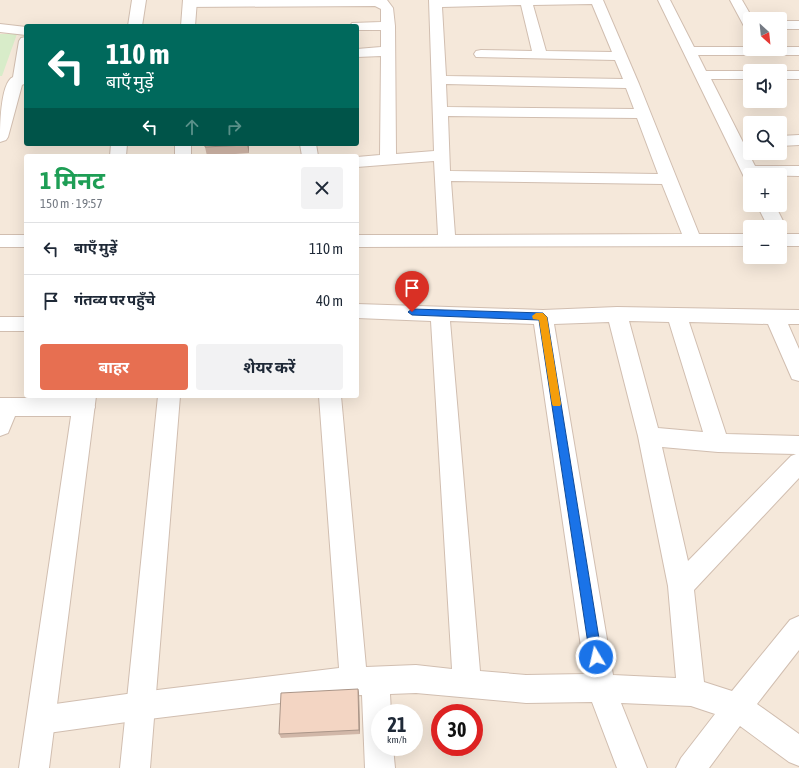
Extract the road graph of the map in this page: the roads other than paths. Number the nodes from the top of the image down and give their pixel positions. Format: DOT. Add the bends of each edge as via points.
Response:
graph roads {
  1 [pos="139,0"];
  2 [pos="597,0"];
  3 [pos="664,0"];
  4 [pos="736,0"];
  5 [pos="435,1"];
  6 [pos="526,1"];
  7 [pos="190,2"];
  8 [pos="743,12"];
  9 [pos="135,24"];
  10 [pos="188,24"];
  11 [pos="787,25"];
  12 [pos="799,25"];
  13 [pos="359,26"];
  14 [pos="388,26"];
  15 [pos="0,28"];
  16 [pos="24,31"];
  17 [pos="743,50"];
  18 [pos="388,51"];
  19 [pos="689,51"];
  20 [pos="787,51"];
  21 [pos="799,51"];
  22 [pos="359,53"];
  23 [pos="481,54"];
  24 [pos="540,55"];
  25 [pos="620,56"];
  26 [pos="24,57"];
  27 [pos="701,75"];
  28 [pos="743,75"];
  29 [pos="787,75"];
  30 [pos="799,75"];
  31 [pos="439,80"];
  32 [pos="21,81"];
  33 [pos="0,83"];
  34 [pos="632,84"];
  35 [pos="440,111"];
  36 [pos="643,114"];
  37 [pos="0,137"];
  38 [pos="799,140"];
  39 [pos="787,141"];
  40 [pos="742,142"];
  41 [pos="442,155"];
  42 [pos="388,160"];
  43 [pos="359,162"];
  44 [pos="749,168"];
  45 [pos="787,171"];
  46 [pos="799,171"];
  47 [pos="442,176"];
  48 [pos="668,179"];
  49 [pos="693,240"];
  50 [pos="743,240"];
  51 [pos="0,241"];
  52 [pos="24,241"];
  53 [pos="359,241"];
  54 [pos="447,241"];
  55 [pos="359,311"];
  56 [pos="440,313"];
  57 [pos="617,314"];
  58 [pos="677,316"];
  59 [pos="543,317"];
  60 [pos="775,317"];
  61 [pos="799,317"];
  62 [pos="0,324"];
  63 [pos="24,324"];
  64 [pos="799,373"];
  65 [pos="169,398"];
  66 [pos="330,398"];
  67 [pos="84,402"];
  68 [pos="4,407"];
  69 [pos="0,427"];
  70 [pos="649,436"];
  71 [pos="718,443"];
  72 [pos="799,445"];
  73 [pos="799,463"];
  74 [pos="681,586"];
  75 [pos="799,629"];
  76 [pos="364,681"];
  77 [pos="467,684"];
  78 [pos="601,688"];
  79 [pos="691,692"];
  80 [pos="141,706"];
  81 [pos="737,707"];
  82 [pos="41,720"];
  83 [pos="799,752"];
  84 [pos="34,768"];
  85 [pos="135,768"];
  86 [pos="380,768"];
  87 [pos="632,768"];
  88 [pos="691,768"];
  1 -- 9 [label="street"];
  2 -- 6 [label="street"];
  2 -- 25 [label="street"];
  3 -- 19 [label="street"];
  4 -- 8 [label="street"];
  5 -- 6 [label="street"];
  5 -- 31 [label="street"];
  6 -- 24 [label="street"];
  7 -- 10 [label="street"];
  7 -- 14 [label="street" via="375,2 382,3 387,8"];
  11 -- 12 [label="street"];
  13 -- 14 [label="street"];
  14 -- 18 [label="street"];
  15 -- 16 [label="street"];
  17 -- 19 [label="street"];
  18 -- 22 [label="street"];
  18 -- 42 [label="street"];
  19 -- 27 [label="street"];
  20 -- 21 [label="street"];
  23 -- 24 [label="street"];
  24 -- 25 [label="street"];
  25 -- 34 [label="street"];
  26 -- 32 [label="street"];
  27 -- 28 [label="street"];
  27 -- 40 [label="street"];
  29 -- 30 [label="street"];
  31 -- 34 [label="street"];
  31 -- 35 [label="street"];
  32 -- 33 [label="street"];
  32 -- 37 [label="street"];
  34 -- 36 [label="street"];
  35 -- 36 [label="street"];
  35 -- 41 [label="street"];
  36 -- 48 [label="street"];
  38 -- 39 [label="street"];
  40 -- 44 [label="street"];
  41 -- 42 [label="street"];
  41 -- 47 [label="street"];
  42 -- 43 [label="street"];
  45 -- 46 [label="street"];
  47 -- 48 [label="street"];
  47 -- 54 [label="street"];
  48 -- 49 [label="street"];
  49 -- 50 [label="street"];
  49 -- 54 [label="street"];
  51 -- 52 [label="street"];
  53 -- 54 [label="street"];
  55 -- 56 [label="street"];
  56 -- 59 [label="street"];
  56 -- 77 [label="street"];
  57 -- 58 [label="street"];
  57 -- 59 [label="street"];
  57 -- 70 [label="street"];
  58 -- 60 [label="street"];
  58 -- 71 [label="street"];
  59 -- 78 [label="street"];
  60 -- 61 [label="street"];
  60 -- 64 [label="street"];
  62 -- 63 [label="street"];
  65 -- 80 [label="street"];
  66 -- 76 [label="street"];
  67 -- 68 [label="street"];
  67 -- 82 [label="street"];
  68 -- 69 [label="street"];
  70 -- 71 [label="street"];
  70 -- 74 [label="street"];
  71 -- 72 [label="street"];
  73 -- 74 [label="street"];
  74 -- 79 [label="street"];
  75 -- 81 [label="street"];
  76 -- 77 [label="street" via="416,679"];
  76 -- 80 [label="street"];
  76 -- 86 [label="street"];
  77 -- 78 [label="street" via="526,689"];
  78 -- 79 [label="street"];
  78 -- 87 [label="street"];
  79 -- 81 [label="street"];
  80 -- 82 [label="street"];
  80 -- 85 [label="street"];
  81 -- 83 [label="street"];
  81 -- 88 [label="street"];
  82 -- 84 [label="street"];
}
